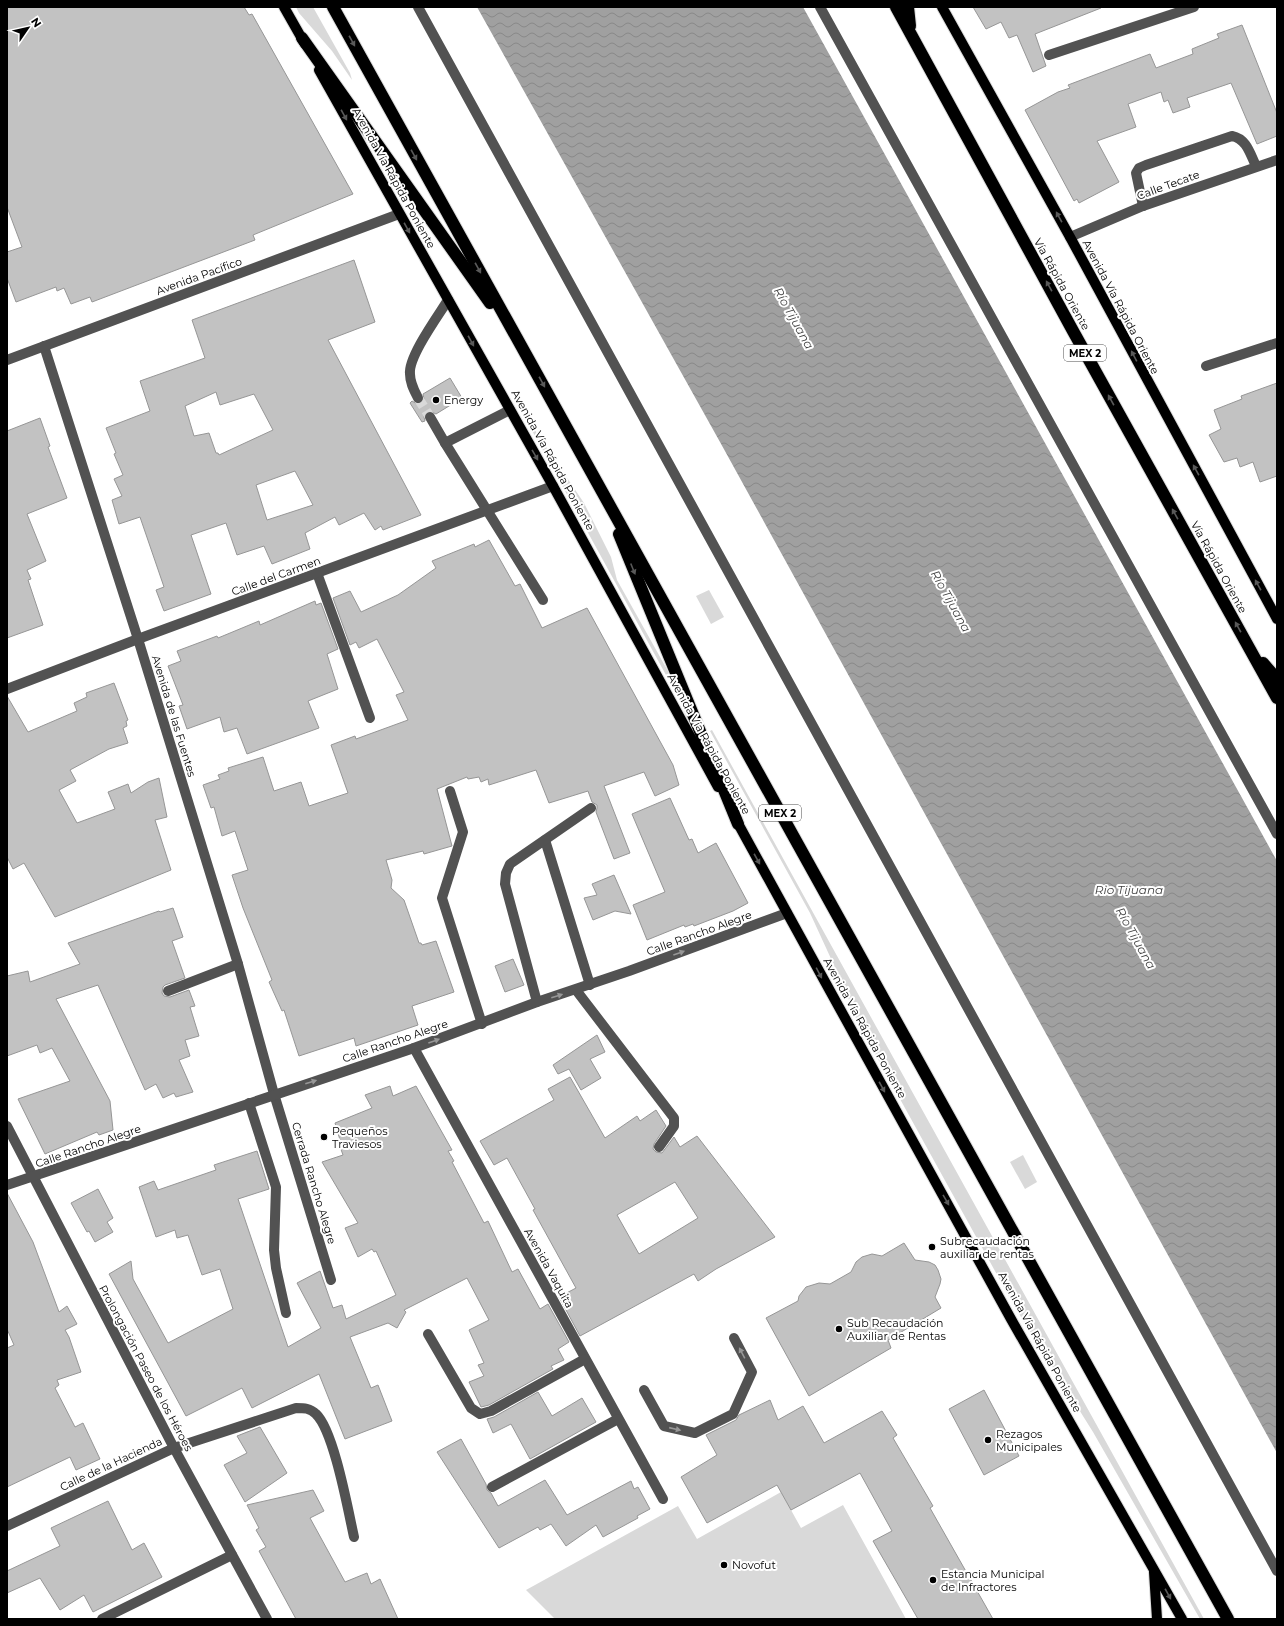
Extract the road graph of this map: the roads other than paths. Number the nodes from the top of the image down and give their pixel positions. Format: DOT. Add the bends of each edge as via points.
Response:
graph roads {
  1 [pos="284,7"];
  2 [pos="333,7"];
  3 [pos="418,7"];
  4 [pos="820,7"];
  5 [pos="896,7"];
  6 [pos="908,7"];
  7 [pos="942,7"];
  8 [pos="1194,7"];
  9 [pos="910,31"];
  10 [pos="302,38"];
  11 [pos="1049,55"];
  12 [pos="1277,160"];
  13 [pos="1256,166"];
  14 [pos="1143,206"];
  15 [pos="399,214"];
  16 [pos="1070,237"];
  17 [pos="448,300"];
  18 [pos="1277,342"];
  19 [pos="44,346"];
  20 [pos="527,355"];
  21 [pos="7,360"];
  22 [pos="1206,366"];
  23 [pos="418,398"];
  24 [pos="510,410"];
  25 [pos="430,417"];
  26 [pos="445,443"];
  27 [pos="597,481"];
  28 [pos="553,486"];
  29 [pos="488,511"];
  30 [pos="318,573"];
  31 [pos="543,600"];
  32 [pos="1277,619"];
  33 [pos="138,639"];
  34 [pos="1247,645"];
  35 [pos="1277,678"];
  36 [pos="7,689"];
  37 [pos="1277,698"];
  38 [pos="370,718"];
  39 [pos="450,790"];
  40 [pos="591,808"];
  41 [pos="738,824"];
  42 [pos="1277,834"];
  43 [pos="545,840"];
  44 [pos="787,914"];
  45 [pos="238,964"];
  46 [pos="590,985"];
  47 [pos="576,990"];
  48 [pos="168,991"];
  49 [pos="537,1002"];
  50 [pos="482,1024"];
  51 [pos="414,1048"];
  52 [pos="274,1094"];
  53 [pos="249,1103"];
  54 [pos="7,1126"];
  55 [pos="659,1147"];
  56 [pos="34,1177"];
  57 [pos="7,1185"];
  58 [pos="331,1280"];
  59 [pos="286,1312"];
  60 [pos="428,1334"];
  61 [pos="734,1338"];
  62 [pos="585,1360"];
  63 [pos="644,1390"];
  64 [pos="618,1419"];
  65 [pos="174,1448"];
  66 [pos="492,1488"];
  67 [pos="663,1499"];
  68 [pos="7,1526"];
  69 [pos="354,1537"];
  70 [pos="232,1555"];
  71 [pos="1154,1570"];
  72 [pos="1277,1571"];
  73 [pos="102,1619"];
  74 [pos="267,1619"];
  75 [pos="1157,1619"];
  76 [pos="1182,1619"];
  77 [pos="1228,1619"];
  1 -- 10 [label="main road, Avenida Vía Rápida Poniente"];
  2 -- 20 [label="highway, MEX 2, one-way"];
  3 -- 72 [label="street"];
  4 -- 42 [label="street"];
  5 -- 9 [label="highway, Vía Rápida Oriente / MEX 2"];
  6 -- 9 [label="highway"];
  16 -- 7 [label="main road, Avenida Vía Rápida Oriente, one-way"];
  8 -- 11 [label="street"];
  34 -- 9 [label="highway, Vía Rápida Oriente / MEX 2, one-way"];
  10 -- 15 [label="main road, Avenida Vía Rápida Poniente, one-way"];
  10 -- 20 [label="highway"];
  12 -- 13 [label="street, Calle Tecate"];
  13 -- 14 [label="street, Calle Tecate"];
  13 -- 14 [label="street" via="1244,142 1239,137 1232,136 1146,165 1139,168 1136,173"];
  14 -- 16 [label="street, Calle Tecate"];
  15 -- 17 [label="main road, Avenida Vía Rápida Poniente, one-way"];
  15 -- 19 [label="street, Avenida Pacífico"];
  32 -- 16 [label="main road, Avenida Vía Rápida Oriente, one-way"];
  17 -- 23 [label="street" via="413,358 409,373"];
  17 -- 24 [label="main road, Avenida Vía Rápida Poniente, one-way"];
  18 -- 22 [label="street"];
  19 -- 21 [label="street, Avenida Pacífico"];
  19 -- 33 [label="street, Avenida de las Fuentes"];
  20 -- 27 [label="highway, MEX 2, one-way"];
  24 -- 26 [label="street"];
  24 -- 28 [label="main road, Avenida Vía Rápida Poniente, one-way"];
  25 -- 26 [label="street"];
  26 -- 29 [label="street"];
  27 -- 41 [label="highway, one-way"];
  27 -- 77 [label="highway, MEX 2"];
  28 -- 29 [label="street, Calle del Carmen"];
  28 -- 41 [label="main road, Avenida Vía Rápida Poniente"];
  29 -- 30 [label="street, Calle del Carmen"];
  29 -- 31 [label="street"];
  30 -- 33 [label="street, Calle del Carmen"];
  30 -- 38 [label="street"];
  33 -- 36 [label="street, Calle del Carmen"];
  33 -- 45 [label="street, Avenida de las Fuentes"];
  34 -- 35 [label="highway"];
  34 -- 37 [label="highway, Vía Rápida Oriente / MEX 2"];
  39 -- 50 [label="street" via="463,832 442,898"];
  40 -- 43 [label="street"];
  41 -- 44 [label="main road, Avenida Vía Rápida Poniente, one-way"];
  43 -- 46 [label="street"];
  43 -- 49 [label="street" via="510,864 505,884"];
  46 -- 44 [label="street, Calle Rancho Alegre, one-way"];
  44 -- 71 [label="main road, Avenida Vía Rápida Poniente, one-way"];
  45 -- 48 [label="street"];
  45 -- 52 [label="street, Avenida de las Fuentes"];
  46 -- 47 [label="street, Calle Rancho Alegre"];
  49 -- 47 [label="street, Calle Rancho Alegre, one-way"];
  47 -- 55 [label="street" via="674,1118 674,1126"];
  49 -- 50 [label="street, Calle Rancho Alegre"];
  51 -- 50 [label="street, Calle Rancho Alegre, one-way"];
  52 -- 51 [label="street, Calle Rancho Alegre, one-way"];
  51 -- 62 [label="street, Avenida Vaquita"];
  52 -- 53 [label="street, Calle Rancho Alegre"];
  52 -- 58 [label="street, Cerrada Rancho Alegre"];
  53 -- 56 [label="street, Calle Rancho Alegre"];
  53 -- 59 [label="street" via="276,1187 274,1250"];
  54 -- 56 [label="street, Prolongación Paseo de los Héroes"];
  56 -- 57 [label="street, Calle Rancho Alegre"];
  56 -- 65 [label="street, Prolongación Paseo de los Héroes"];
  60 -- 62 [label="street" via="472,1408 480,1414 491,1411"];
  63 -- 61 [label="street, one-way" via="664,1426 695,1433 733,1414 752,1372"];
  62 -- 64 [label="street, Avenida Vaquita"];
  64 -- 66 [label="street"];
  64 -- 67 [label="street, Avenida Vaquita"];
  65 -- 68 [label="street, Calle de la Hacienda"];
  65 -- 69 [label="street, Calle de la Hacienda" via="296,1408 307,1408 316,1414 323,1424 333,1448"];
  65 -- 70 [label="street, Prolongación Paseo de los Héroes"];
  70 -- 73 [label="street"];
  70 -- 74 [label="street, Prolongación Paseo de los Héroes"];
  71 -- 75 [label="main road"];
  71 -- 76 [label="main road, Avenida Vía Rápida Poniente, one-way"];
}
